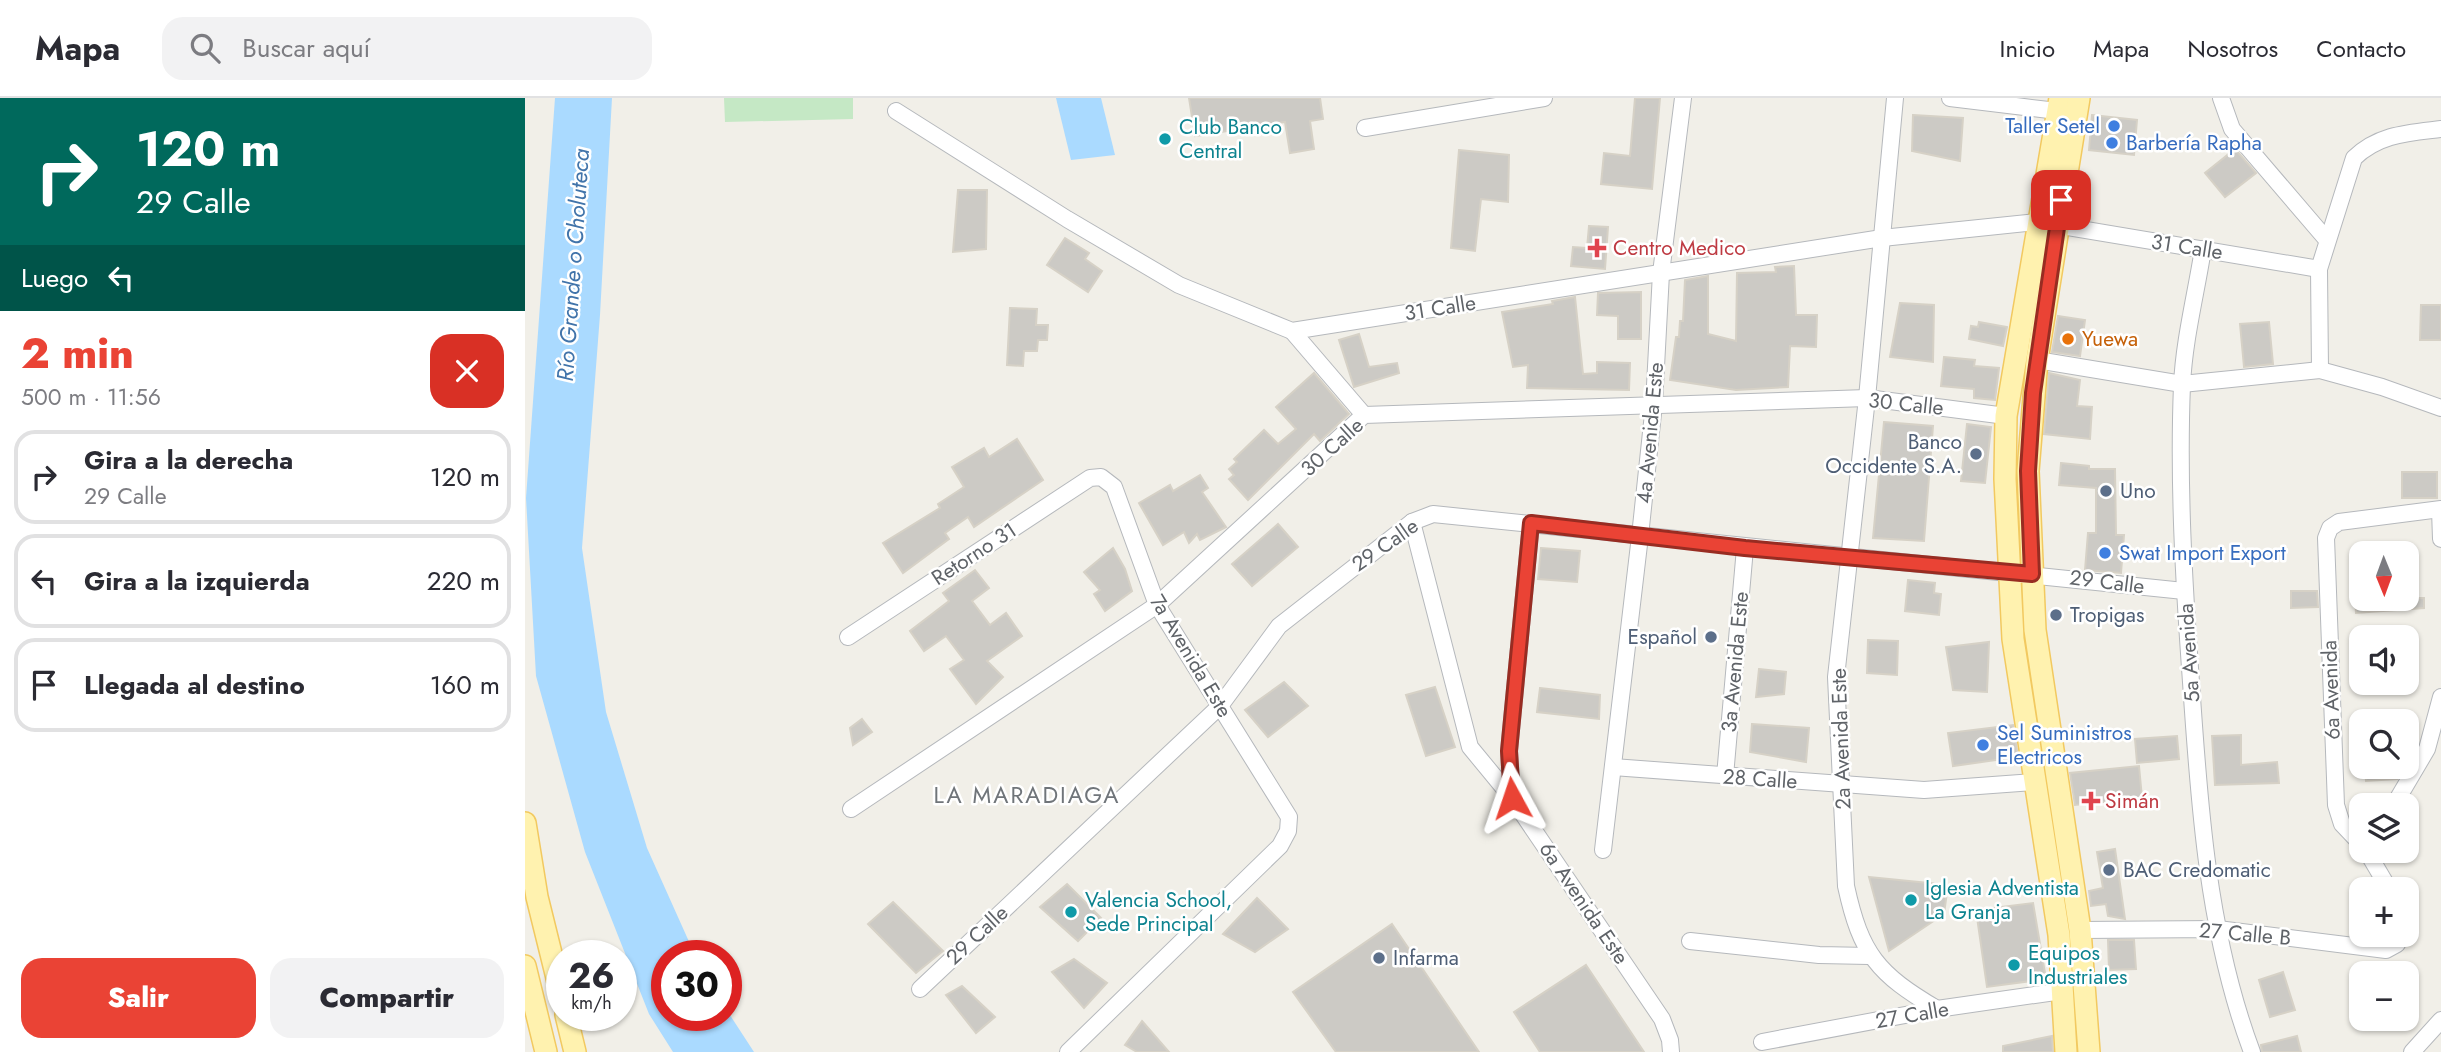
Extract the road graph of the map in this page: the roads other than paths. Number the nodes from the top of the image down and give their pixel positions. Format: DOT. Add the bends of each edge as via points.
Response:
graph roads {
  1 [pos="1544,98"];
  2 [pos="1683,98"];
  3 [pos="1895,98"];
  4 [pos="1949,98"];
  5 [pos="2079,98"];
  6 [pos="2221,98"];
  7 [pos="2059,105"];
  8 [pos="896,111"];
  9 [pos="1365,128"];
  10 [pos="2441,129"];
  11 [pos="2047,224"];
  12 [pos="1882,238"];
  13 [pos="2327,240"];
  14 [pos="2203,249"];
  15 [pos="2319,269"];
  16 [pos="1661,273"];
  17 [pos="1292,331"];
  18 [pos="2036,360"];
  19 [pos="2319,370"];
  20 [pos="2182,384"];
  21 [pos="1867,398"];
  22 [pos="1654,404"];
  23 [pos="2441,408"];
  24 [pos="1364,415"];
  25 [pos="2006,416"];
  26 [pos="1101,477"];
  27 [pos="2440,510"];
  28 [pos="1412,522"];
  29 [pos="1531,523"];
  30 [pos="1640,536"];
  31 [pos="2441,539"];
  32 [pos="1745,548"];
  33 [pos="1850,555"];
  34 [pos="2007,572"];
  35 [pos="2032,574"];
  36 [pos="2185,591"];
  37 [pos="1157,605"];
  38 [pos="848,637"];
  39 [pos="2441,697"];
  40 [pos="1220,706"];
  41 [pos="1470,747"];
  42 [pos="1509,751"];
  43 [pos="1613,767"];
  44 [pos="1725,776"];
  45 [pos="2034,782"];
  46 [pos="1841,785"];
  47 [pos="2401,793"];
  48 [pos="1512,798"];
  49 [pos="851,809"];
  50 [pos="525,824"];
  51 [pos="2349,831"];
  52 [pos="1603,850"];
  53 [pos="2218,929"];
  54 [pos="2080,930"];
  55 [pos="548,940"];
  56 [pos="1690,941"];
  57 [pos="2349,945"];
  58 [pos="2362,947"];
  59 [pos="2392,947"];
  60 [pos="1869,956"];
  61 [pos="525,966"];
  62 [pos="920,989"];
  63 [pos="2063,991"];
  64 [pos="1937,1009"];
  65 [pos="2441,1020"];
  66 [pos="2065,1027"];
  67 [pos="2089,1027"];
  68 [pos="570,1031"];
  69 [pos="1762,1042"];
  70 [pos="546,1052"];
  71 [pos="575,1052"];
  72 [pos="1068,1052"];
  73 [pos="1671,1052"];
  74 [pos="2066,1052"];
  75 [pos="2073,1052"];
  76 [pos="2083,1052"];
  77 [pos="2089,1052"];
  78 [pos="2252,1052"];
  79 [pos="2412,1052"];
  1 -- 9 [label="street"];
  2 -- 16 [label="street, 4a Avenida Este"];
  3 -- 12 [label="street, 2a Avenida Este"];
  4 -- 7 [label="street"];
  5 -- 11 [label="main road"];
  6 -- 13 [label="street" via="2232,129"];
  7 -- 11 [label="main road"];
  8 -- 17 [label="street" via="1179,285"];
  10 -- 13 [label="street" via="2383,137 2360,152 2348,171"];
  11 -- 12 [label="street, 31 Calle"];
  11 -- 14 [label="street, 31 Calle"];
  11 -- 18 [label="main road"];
  11 -- 25 [label="main road"];
  12 -- 16 [label="street, 31 Calle"];
  12 -- 21 [label="street, 2a Avenida Este"];
  13 -- 15 [label="street"];
  14 -- 15 [label="street, 31 Calle"];
  14 -- 20 [label="street, 5a Avenida"];
  15 -- 19 [label="street"];
  16 -- 17 [label="street, 31 Calle"];
  16 -- 22 [label="street, 4a Avenida Este"];
  17 -- 24 [label="street"];
  18 -- 20 [label="street"];
  18 -- 35 [label="main road" via="2028,471"];
  19 -- 20 [label="street"];
  19 -- 23 [label="street"];
  20 -- 36 [label="street, 5a Avenida"];
  21 -- 22 [label="street, 30 Calle"];
  21 -- 25 [label="street, 30 Calle"];
  21 -- 33 [label="street, 2a Avenida Este"];
  22 -- 24 [label="street, 30 Calle"];
  22 -- 30 [label="street, 4a Avenida Este"];
  24 -- 37 [label="street, 30 Calle"];
  25 -- 34 [label="main road"];
  26 -- 37 [label="street, 7a Avenida Este" via="1114,487"];
  26 -- 38 [label="street, Retorno 31" via="1090,478"];
  27 -- 31 [label="street"];
  27 -- 51 [label="street, 6a Avenida" via="2339,522 2326,538 2333,780 2336,805"];
  28 -- 29 [label="street, 29 Calle" via="1433,514"];
  28 -- 40 [label="street, 29 Calle" via="1279,626"];
  28 -- 41 [label="street, 6a Avenida Este"];
  29 -- 30 [label="street, 29 Calle"];
  29 -- 42 [label="street"];
  30 -- 32 [label="street, 29 Calle"];
  30 -- 43 [label="street, 4a Avenida Este"];
  32 -- 33 [label="street, 29 Calle"];
  32 -- 44 [label="street, 3a Avenida Este"];
  33 -- 34 [label="street, 29 Calle"];
  33 -- 46 [label="street, 2a Avenida Este" via="1836,677"];
  34 -- 35 [label="street, 29 Calle"];
  34 -- 45 [label="main road"];
  35 -- 36 [label="street, 29 Calle"];
  35 -- 54 [label="main road" via="2042,690"];
  36 -- 53 [label="street, 5a Avenida" via="2198,782"];
  37 -- 40 [label="street, 7a Avenida Este"];
  37 -- 49 [label="street, 30 Calle"];
  39 -- 47 [label="street" via="2427,749"];
  40 -- 62 [label="street, 29 Calle"];
  40 -- 72 [label="street, 7a Avenida Este" via="1289,817 1288,831 1280,846"];
  41 -- 42 [label="street" via="1485,754"];
  41 -- 48 [label="street, 6a Avenida Este"];
  42 -- 48 [label="street"];
  43 -- 44 [label="street, 28 Calle"];
  43 -- 52 [label="street, 4a Avenida Este"];
  44 -- 46 [label="street, 28 Calle"];
  45 -- 46 [label="street, 28 Calle" via="1924,790"];
  45 -- 63 [label="main road" via="2059,935"];
  46 -- 60 [label="street, 2a Avenida Este" via="1846,886"];
  48 -- 73 [label="street, 6a Avenida Este" via="1662,1019"];
  50 -- 55 [label="main road"];
  53 -- 54 [label="street, 27 Calle B"];
  53 -- 57 [label="street, 27 Calle B"];
  53 -- 78 [label="street, 5a Avenida"];
  54 -- 67 [label="main road"];
  56 -- 60 [label="street"];
  58 -- 59 [label="street, 27 Calle B"];
  60 -- 64 [label="street, 2a Avenida Este" via="1890,978"];
  61 -- 70 [label="main road"];
  63 -- 64 [label="street, 27 Calle"];
  63 -- 66 [label="main road"];
  64 -- 69 [label="street, 27 Calle"];
  65 -- 79 [label="street"];
  66 -- 74 [label="main road"];
  66 -- 75 [label="main road"];
  67 -- 76 [label="main road"];
  67 -- 77 [label="main road"];
  68 -- 71 [label="main road"];
}
